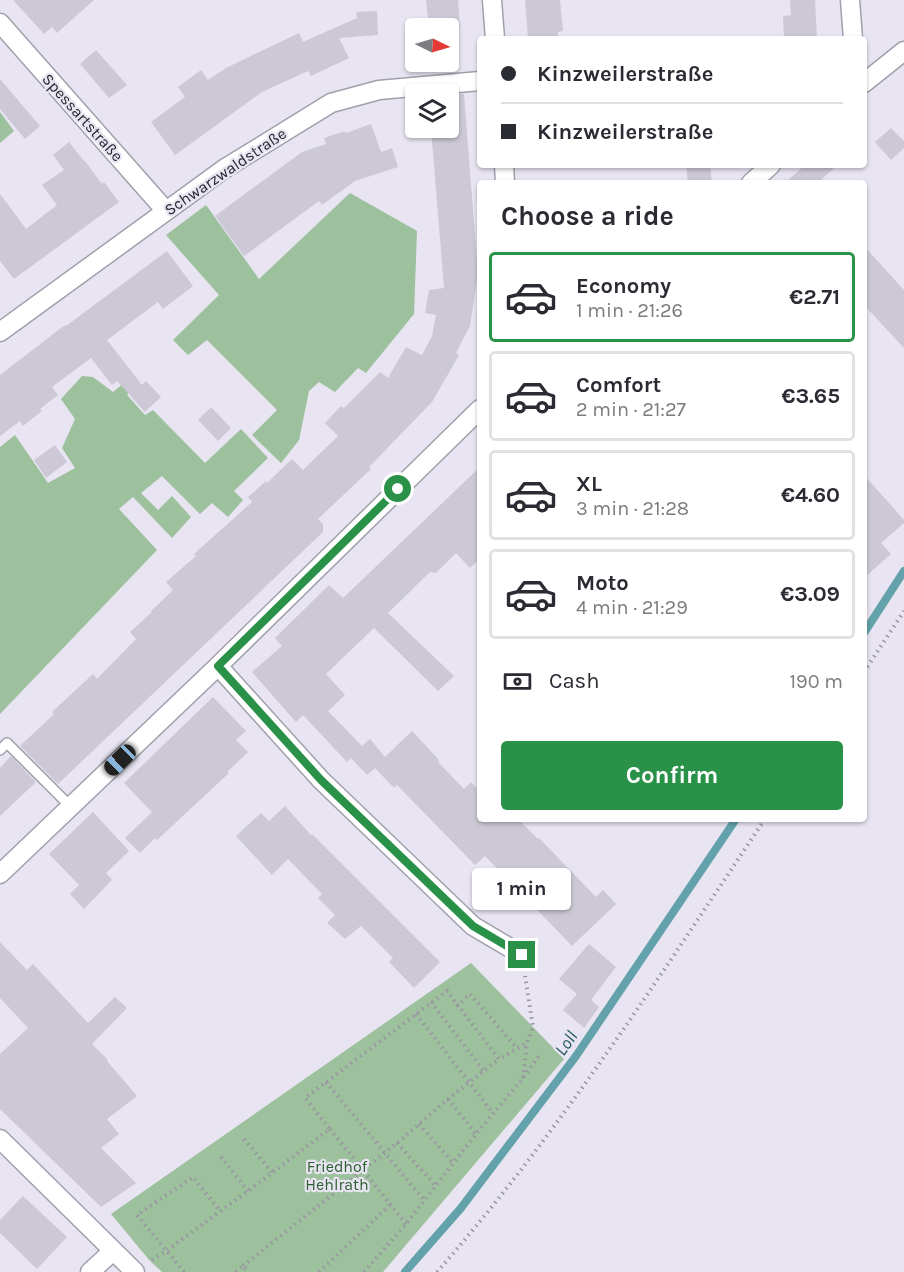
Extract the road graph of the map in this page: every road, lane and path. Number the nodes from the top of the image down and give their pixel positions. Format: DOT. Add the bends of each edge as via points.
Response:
graph roads {
  1 [pos="492,0"];
  2 [pos="850,0"];
  3 [pos="0,23"];
  4 [pos="495,36"];
  5 [pos="853,36"];
  6 [pos="904,51"];
  7 [pos="867,75"];
  8 [pos="477,81"];
  9 [pos="766,168"];
  10 [pos="754,180"];
  11 [pos="166,211"];
  12 [pos="0,332"];
  13 [pos="477,412"];
  14 [pos="904,611"];
  15 [pos="218,666"];
  16 [pos="867,667"];
  17 [pos="0,750"];
  18 [pos="71,807"];
  19 [pos="763,822"];
  20 [pos="0,874"];
  21 [pos="522,955"];
  22 [pos="431,1002"];
  23 [pos="457,1006"];
  24 [pos="416,1014"];
  25 [pos="527,1042"];
  26 [pos="516,1047"];
  27 [pos="541,1053"];
  28 [pos="499,1059"];
  29 [pos="483,1071"];
  30 [pos="523,1078"];
  31 [pos="326,1082"];
  32 [pos="469,1082"];
  33 [pos="448,1099"];
  34 [pos="493,1113"];
  35 [pos="419,1124"];
  36 [pos="330,1129"];
  37 [pos="476,1134"];
  38 [pos="0,1139"];
  39 [pos="244,1139"];
  40 [pos="397,1143"];
  41 [pos="385,1153"];
  42 [pos="221,1157"];
  43 [pos="453,1163"];
  44 [pos="363,1170"];
  45 [pos="272,1172"];
  46 [pos="436,1186"];
  47 [pos="248,1191"];
  48 [pos="424,1200"];
  49 [pos="391,1204"];
  50 [pos="220,1212"];
  51 [pos="406,1224"];
  52 [pos="113,1251"];
  53 [pos="166,1251"];
  54 [pos="243,1266"];
  55 [pos="140,1269"];
  56 [pos="90,1272"];
  57 [pos="184,1272"];
  58 [pos="236,1272"];
  59 [pos="248,1272"];
  60 [pos="319,1272"];
  61 [pos="364,1272"];
  62 [pos="437,1272"];
  1 -- 4 [label="street"];
  2 -- 5 [label="street"];
  3 -- 11 [label="street, Spessartstraße"];
  6 -- 7 [label="street"];
  8 -- 11 [label="street, Schwarzwaldstraße" via="379,90 331,103 224,169"];
  9 -- 10 [label="street"];
  11 -- 12 [label="street, Schwarzwaldstraße"];
  13 -- 15 [label="street"];
  14 -- 16 [label="path"];
  15 -- 18 [label="street"];
  15 -- 21 [label="street" via="321,780 473,926"];
  17 -- 18 [label="lane" via="7,743"];
  18 -- 20 [label="street"];
  19 -- 62 [label="path" via="607,1053 519,1173"];
  21 -- 25 [label="path" via="533,1027"];
  22 -- 23 [label="path" via="447,991"];
  22 -- 24 [label="path"];
  22 -- 29 [label="path"];
  23 -- 26 [label="path" via="470,994"];
  23 -- 28 [label="path"];
  24 -- 31 [label="path"];
  24 -- 32 [label="path"];
  25 -- 26 [label="path"];
  25 -- 30 [label="path"];
  26 -- 28 [label="path"];
  27 -- 30 [label="path"];
  28 -- 29 [label="path"];
  29 -- 32 [label="path"];
  30 -- 34 [label="path"];
  31 -- 36 [label="path" via="304,1098"];
  31 -- 41 [label="path"];
  32 -- 33 [label="path"];
  32 -- 34 [label="path"];
  33 -- 35 [label="path"];
  33 -- 37 [label="path"];
  34 -- 37 [label="path"];
  35 -- 40 [label="path"];
  35 -- 43 [label="path"];
  36 -- 44 [label="path"];
  36 -- 45 [label="path"];
  37 -- 43 [label="path"];
  38 -- 52 [label="street"];
  39 -- 45 [label="path"];
  40 -- 41 [label="path"];
  40 -- 46 [label="path"];
  41 -- 44 [label="path"];
  41 -- 48 [label="path"];
  42 -- 47 [label="path"];
  43 -- 46 [label="path"];
  44 -- 49 [label="path"];
  44 -- 54 [label="path"];
  45 -- 47 [label="path"];
  46 -- 48 [label="path"];
  47 -- 50 [label="path"];
  48 -- 51 [label="path"];
  49 -- 51 [label="path"];
  49 -- 60 [label="path"];
  50 -- 53 [label="path"];
  50 -- 53 [label="path" via="193,1177 137,1215"];
  51 -- 61 [label="path"];
  52 -- 55 [label="street"];
  52 -- 56 [label="street"];
  53 -- 55 [label="path"];
  53 -- 57 [label="path"];
  54 -- 58 [label="path"];
  54 -- 59 [label="path"];
}
